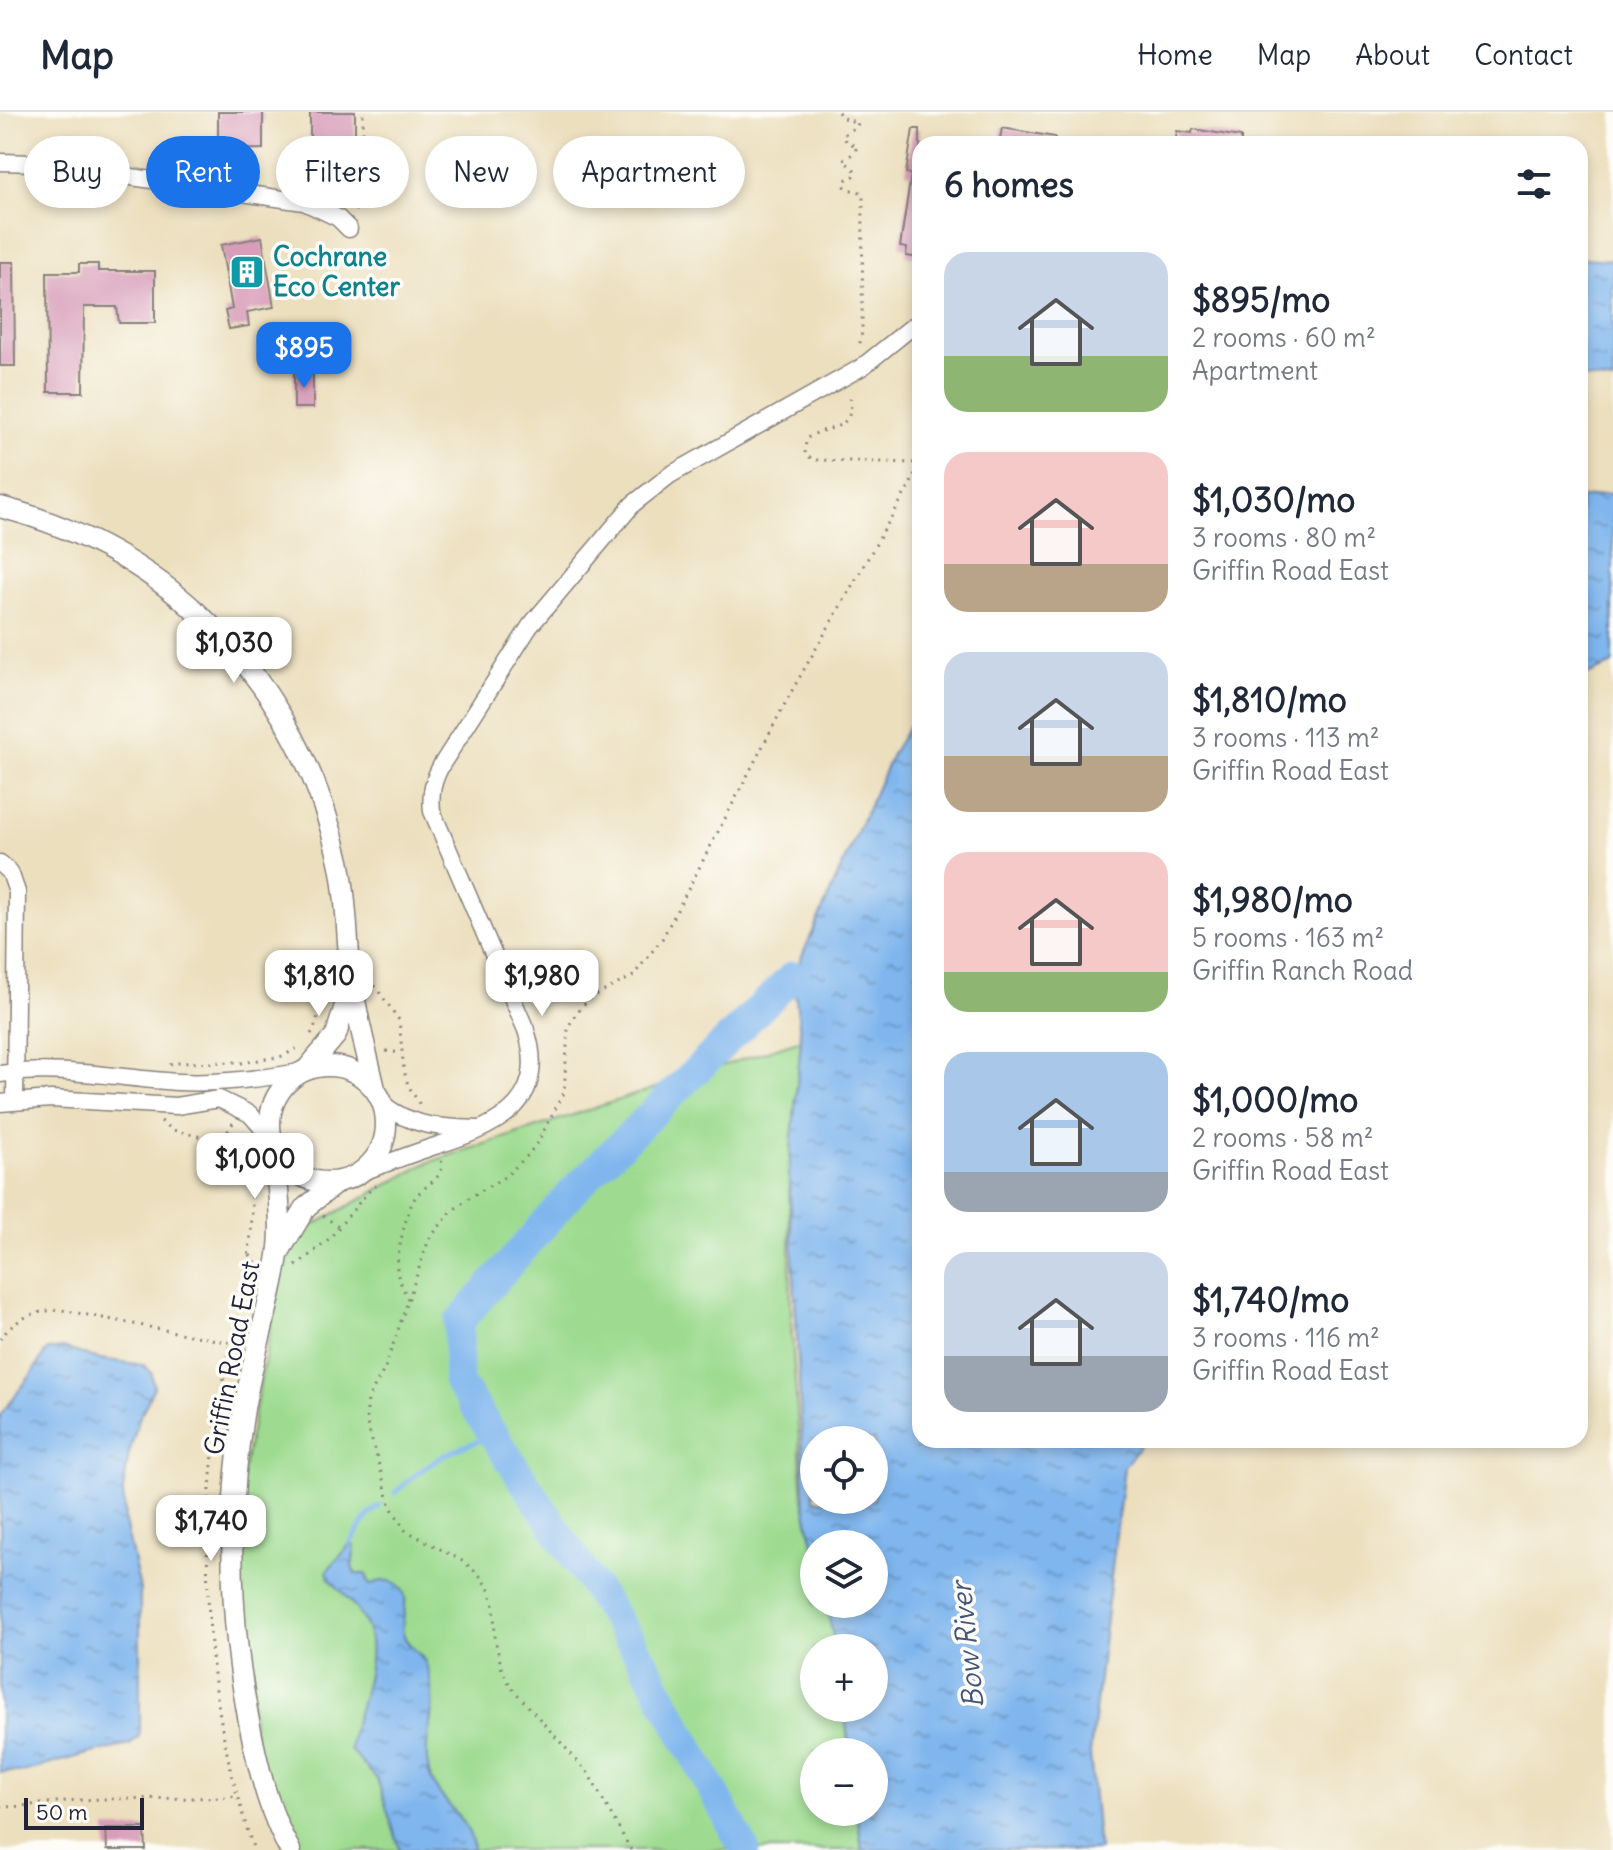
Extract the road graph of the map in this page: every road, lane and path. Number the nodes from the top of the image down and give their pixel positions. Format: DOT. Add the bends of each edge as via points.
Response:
graph roads {
  1 [pos="363,112"];
  2 [pos="838,112"];
  3 [pos="0,162"];
  4 [pos="349,229"];
  5 [pos="912,327"];
  6 [pos="858,352"];
  7 [pos="841,378"];
  8 [pos="912,463"];
  9 [pos="912,481"];
  10 [pos="0,507"];
  11 [pos="0,863"];
  12 [pos="351,954"];
  13 [pos="352,981"];
  14 [pos="323,986"];
  15 [pos="378,1047"];
  16 [pos="402,1053"];
  17 [pos="241,1062"];
  18 [pos="174,1063"];
  19 [pos="304,1070"];
  20 [pos="242,1071"];
  21 [pos="8,1074"];
  22 [pos="379,1097"];
  23 [pos="7,1103"];
  24 [pos="420,1110"];
  25 [pos="238,1116"];
  26 [pos="484,1129"];
  27 [pos="173,1130"];
  28 [pos="221,1142"];
  29 [pos="272,1142"];
  30 [pos="430,1162"];
  31 [pos="362,1172"];
  32 [pos="384,1180"];
  33 [pos="339,1181"];
  34 [pos="315,1211"];
  35 [pos="340,1227"];
  36 [pos="279,1252"];
  37 [pos="250,1255"];
  38 [pos="295,1266"];
  39 [pos="408,1299"];
  40 [pos="0,1339"];
  41 [pos="231,1343"];
  42 [pos="238,1796"];
  43 [pos="0,1807"];
  44 [pos="290,1850"];
  45 [pos="631,1850"];
  1 -- 4 [label="path" via="363,190"];
  2 -- 6 [label="path" via="858,123 843,135 857,147 843,160 856,171 844,185 863,196"];
  3 -- 4 [label="street" via="304,202"];
  5 -- 7 [label="street"];
  7 -- 8 [label="path" via="850,394 848,415 837,428 806,439 805,454 814,460"];
  7 -- 26 [label="street" via="670,475 633,504 530,626 433,780 432,811 531,1052 522,1095 500,1121"];
  9 -- 39 [label="path" via="790,694 662,939 633,976 589,999 572,1019 564,1093 537,1143 506,1176 440,1224 429,1239"];
  10 -- 12 [label="main road" via="66,528 136,565 205,618 243,658 273,701 319,791 340,864"];
  11 -- 21 [label="street" via="10,872 17,892"];
  12 -- 13 [label="main road"];
  12 -- 16 [label="path" via="397,1014"];
  13 -- 19 [label="main road" via="336,1035"];
  13 -- 22 [label="main road"];
  14 -- 17 [label="path" via="319,1018 307,1042 283,1056"];
  15 -- 16 [label="path"];
  16 -- 24 [label="path"];
  17 -- 18 [label="path"];
  17 -- 20 [label="path"];
  19 -- 21 [label="street" via="201,1082 84,1072"];
  19 -- 22 [label="main road" via="345,1068 362,1076"];
  19 -- 29 [label="main road" via="284,1084 274,1100 269,1119"];
  21 -- 23 [label="street"];
  22 -- 26 [label="street" via="400,1118"];
  22 -- 31 [label="main road" via="387,1124 384,1142"];
  23 -- 29 [label="street" via="51,1099 176,1106 219,1099 250,1114"];
  25 -- 28 [label="path"];
  26 -- 31 [label="street"];
  27 -- 28 [label="path"];
  28 -- 37 [label="path" via="247,1169"];
  29 -- 33 [label="main road" via="284,1163 300,1176"];
  29 -- 36 [label="main road, Griffin Road East"];
  30 -- 39 [label="path" via="441,1158 443,1169 411,1204 397,1266"];
  31 -- 33 [label="main road"];
  32 -- 35 [label="path"];
  33 -- 36 [label="main road, Griffin Road East" via="306,1207"];
  34 -- 35 [label="path"];
  35 -- 38 [label="path"];
  36 -- 44 [label="main road, Griffin Road East" via="243,1414 233,1577 248,1718 265,1791"];
  39 -- 45 [label="path" via="385,1368 368,1399 366,1420 391,1507 405,1530 480,1576 491,1598 495,1639 511,1687 588,1773"];
  40 -- 41 [label="path" via="24,1317 62,1310"];
  42 -- 43 [label="path"];
}
